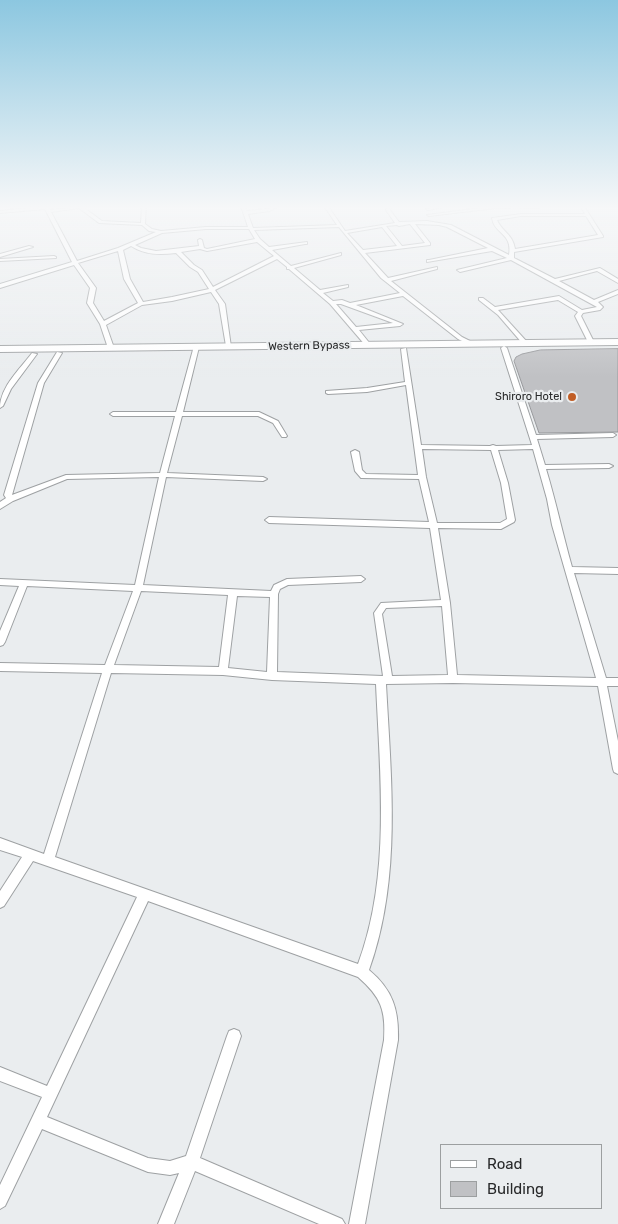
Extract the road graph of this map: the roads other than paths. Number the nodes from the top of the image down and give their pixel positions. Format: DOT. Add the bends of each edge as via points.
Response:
graph roads {
  1 [pos="123,263"];
  2 [pos="189,263"];
  3 [pos="264,263"];
  4 [pos="283,263"];
  5 [pos="306,263"];
  6 [pos="372,263"];
  7 [pos="492,263"];
  8 [pos="519,263"];
  9 [pos="76,264"];
  10 [pos="289,268"];
  11 [pos="435,268"];
  12 [pos="460,270"];
  13 [pos="387,280"];
  14 [pos="554,281"];
  15 [pos="618,281"];
  16 [pos="0,286"];
  17 [pos="346,286"];
  18 [pos="211,290"];
  19 [pos="318,292"];
  20 [pos="618,292"];
  21 [pos="403,294"];
  22 [pos="481,299"];
  23 [pos="594,302"];
  24 [pos="332,303"];
  25 [pos="141,304"];
  26 [pos="350,305"];
  27 [pos="494,309"];
  28 [pos="581,312"];
  29 [pos="103,324"];
  30 [pos="356,329"];
  31 [pos="457,341"];
  32 [pos="591,342"];
  33 [pos="618,342"];
  34 [pos="525,343"];
  35 [pos="368,345"];
  36 [pos="229,346"];
  37 [pos="618,346"];
  38 [pos="111,348"];
  39 [pos="504,348"];
  40 [pos="0,349"];
  41 [pos="196,349"];
  42 [pos="404,349"];
  43 [pos="59,353"];
  44 [pos="0,354"];
  45 [pos="34,354"];
  46 [pos="409,383"];
  47 [pos="8,389"];
  48 [pos="0,390"];
  49 [pos="328,392"];
  50 [pos="0,406"];
  51 [pos="180,412"];
  52 [pos="113,414"];
  53 [pos="613,435"];
  54 [pos="284,436"];
  55 [pos="533,437"];
  56 [pos="536,446"];
  57 [pos="418,447"];
  58 [pos="493,447"];
  59 [pos="355,452"];
  60 [pos="609,466"];
  61 [pos="542,467"];
  62 [pos="163,475"];
  63 [pos="422,477"];
  64 [pos="263,479"];
  65 [pos="10,499"];
  66 [pos="0,506"];
  67 [pos="269,520"];
  68 [pos="434,525"];
  69 [pos="570,570"];
  70 [pos="618,571"];
  71 [pos="361,579"];
  72 [pos="0,582"];
  73 [pos="24,583"];
  74 [pos="138,589"];
  75 [pos="233,592"];
  76 [pos="274,594"];
  77 [pos="446,603"];
  78 [pos="0,642"];
  79 [pos="0,667"];
  80 [pos="108,669"];
  81 [pos="223,671"];
  82 [pos="272,676"];
  83 [pos="453,679"];
  84 [pos="385,680"];
  85 [pos="602,682"];
  86 [pos="618,682"];
  87 [pos="618,770"];
  88 [pos="0,844"];
  89 [pos="31,854"];
  90 [pos="48,860"];
  91 [pos="146,894"];
  92 [pos="0,902"];
  93 [pos="362,972"];
  94 [pos="234,1036"];
  95 [pos="0,1074"];
  96 [pos="51,1094"];
  97 [pos="38,1120"];
  98 [pos="191,1162"];
  99 [pos="0,1201"];
  100 [pos="166,1224"];
  101 [pos="337,1224"];
  102 [pos="358,1224"];
  1 -- 25 [label="street" via="126,279"];
  2 -- 18 [label="street" via="200,271"];
  3 -- 18 [label="street"];
  4 -- 10 [label="street"];
  5 -- 10 [label="street"];
  6 -- 13 [label="street"];
  7 -- 12 [label="street"];
  8 -- 14 [label="street"];
  9 -- 16 [label="street"];
  9 -- 29 [label="street" via="93,288 90,304"];
  10 -- 19 [label="street"];
  11 -- 13 [label="street"];
  13 -- 21 [label="street"];
  14 -- 15 [label="street" via="596,269"];
  14 -- 23 [label="street"];
  17 -- 19 [label="street"];
  18 -- 25 [label="street"];
  18 -- 36 [label="street" via="222,304"];
  19 -- 24 [label="street"];
  20 -- 23 [label="street"];
  21 -- 26 [label="street"];
  21 -- 31 [label="street"];
  22 -- 27 [label="street"];
  23 -- 28 [label="street" via="600,307"];
  24 -- 26 [label="street"];
  24 -- 30 [label="street"];
  25 -- 29 [label="street"];
  26 -- 30 [label="street" via="400,324"];
  27 -- 28 [label="street" via="556,298"];
  27 -- 34 [label="street"];
  28 -- 32 [label="street" via="578,316"];
  29 -- 38 [label="street"];
  30 -- 35 [label="street"];
  31 -- 34 [label="main road, Western Bypass"];
  31 -- 35 [label="main road, Western Bypass"];
  32 -- 33 [label="main road, Western Bypass"];
  32 -- 34 [label="main road, Western Bypass"];
  35 -- 36 [label="main road, Western Bypass"];
  36 -- 41 [label="main road, Western Bypass"];
  37 -- 39 [label="main road, Western Bypass"];
  38 -- 40 [label="main road, Western Bypass"];
  38 -- 41 [label="main road, Western Bypass"];
  39 -- 42 [label="main road, Western Bypass"];
  39 -- 55 [label="street"];
  41 -- 42 [label="main road, Western Bypass"];
  41 -- 43 [label="main road, Western Bypass"];
  41 -- 51 [label="street"];
  42 -- 46 [label="street"];
  43 -- 45 [label="main road, Western Bypass"];
  43 -- 65 [label="street" via="41,383 8,495"];
  44 -- 45 [label="main road, Western Bypass"];
  45 -- 47 [label="street"];
  46 -- 49 [label="street"];
  46 -- 57 [label="street"];
  47 -- 48 [label="street"];
  47 -- 50 [label="street"];
  51 -- 52 [label="street"];
  51 -- 54 [label="street" via="259,414 276,422"];
  51 -- 62 [label="street"];
  53 -- 55 [label="street"];
  55 -- 56 [label="street"];
  56 -- 58 [label="street"];
  56 -- 61 [label="street"];
  57 -- 58 [label="street"];
  57 -- 63 [label="street"];
  58 -- 68 [label="street" via="508,495 511,520 501,526"];
  59 -- 63 [label="street" via="359,471 364,476"];
  60 -- 61 [label="street"];
  61 -- 69 [label="street"];
  62 -- 64 [label="street"];
  62 -- 65 [label="street" via="66,477"];
  62 -- 74 [label="street"];
  63 -- 68 [label="street"];
  65 -- 66 [label="street"];
  67 -- 68 [label="street"];
  68 -- 77 [label="street"];
  69 -- 70 [label="street"];
  69 -- 85 [label="street"];
  71 -- 76 [label="street" via="287,582 277,587"];
  72 -- 73 [label="street"];
  73 -- 74 [label="street"];
  73 -- 78 [label="street"];
  74 -- 75 [label="street"];
  74 -- 80 [label="street"];
  75 -- 76 [label="street"];
  75 -- 81 [label="street"];
  76 -- 82 [label="street"];
  77 -- 83 [label="street"];
  77 -- 84 [label="street" via="384,605 380,608"];
  79 -- 80 [label="street"];
  80 -- 81 [label="street"];
  80 -- 90 [label="street"];
  81 -- 82 [label="street"];
  82 -- 84 [label="street"];
  83 -- 84 [label="street"];
  83 -- 85 [label="street"];
  84 -- 93 [label="street" via="383,885 376,930"];
  85 -- 86 [label="street"];
  85 -- 87 [label="street"];
  88 -- 89 [label="street"];
  89 -- 90 [label="street"];
  89 -- 92 [label="street"];
  90 -- 91 [label="street"];
  91 -- 93 [label="street"];
  91 -- 96 [label="street"];
  93 -- 102 [label="street" via="382,992 392,1023"];
  94 -- 98 [label="street"];
  95 -- 96 [label="street"];
  96 -- 97 [label="street"];
  97 -- 98 [label="street" via="148,1165 170,1168"];
  97 -- 99 [label="street"];
  98 -- 100 [label="street"];
  98 -- 101 [label="street"];
}
